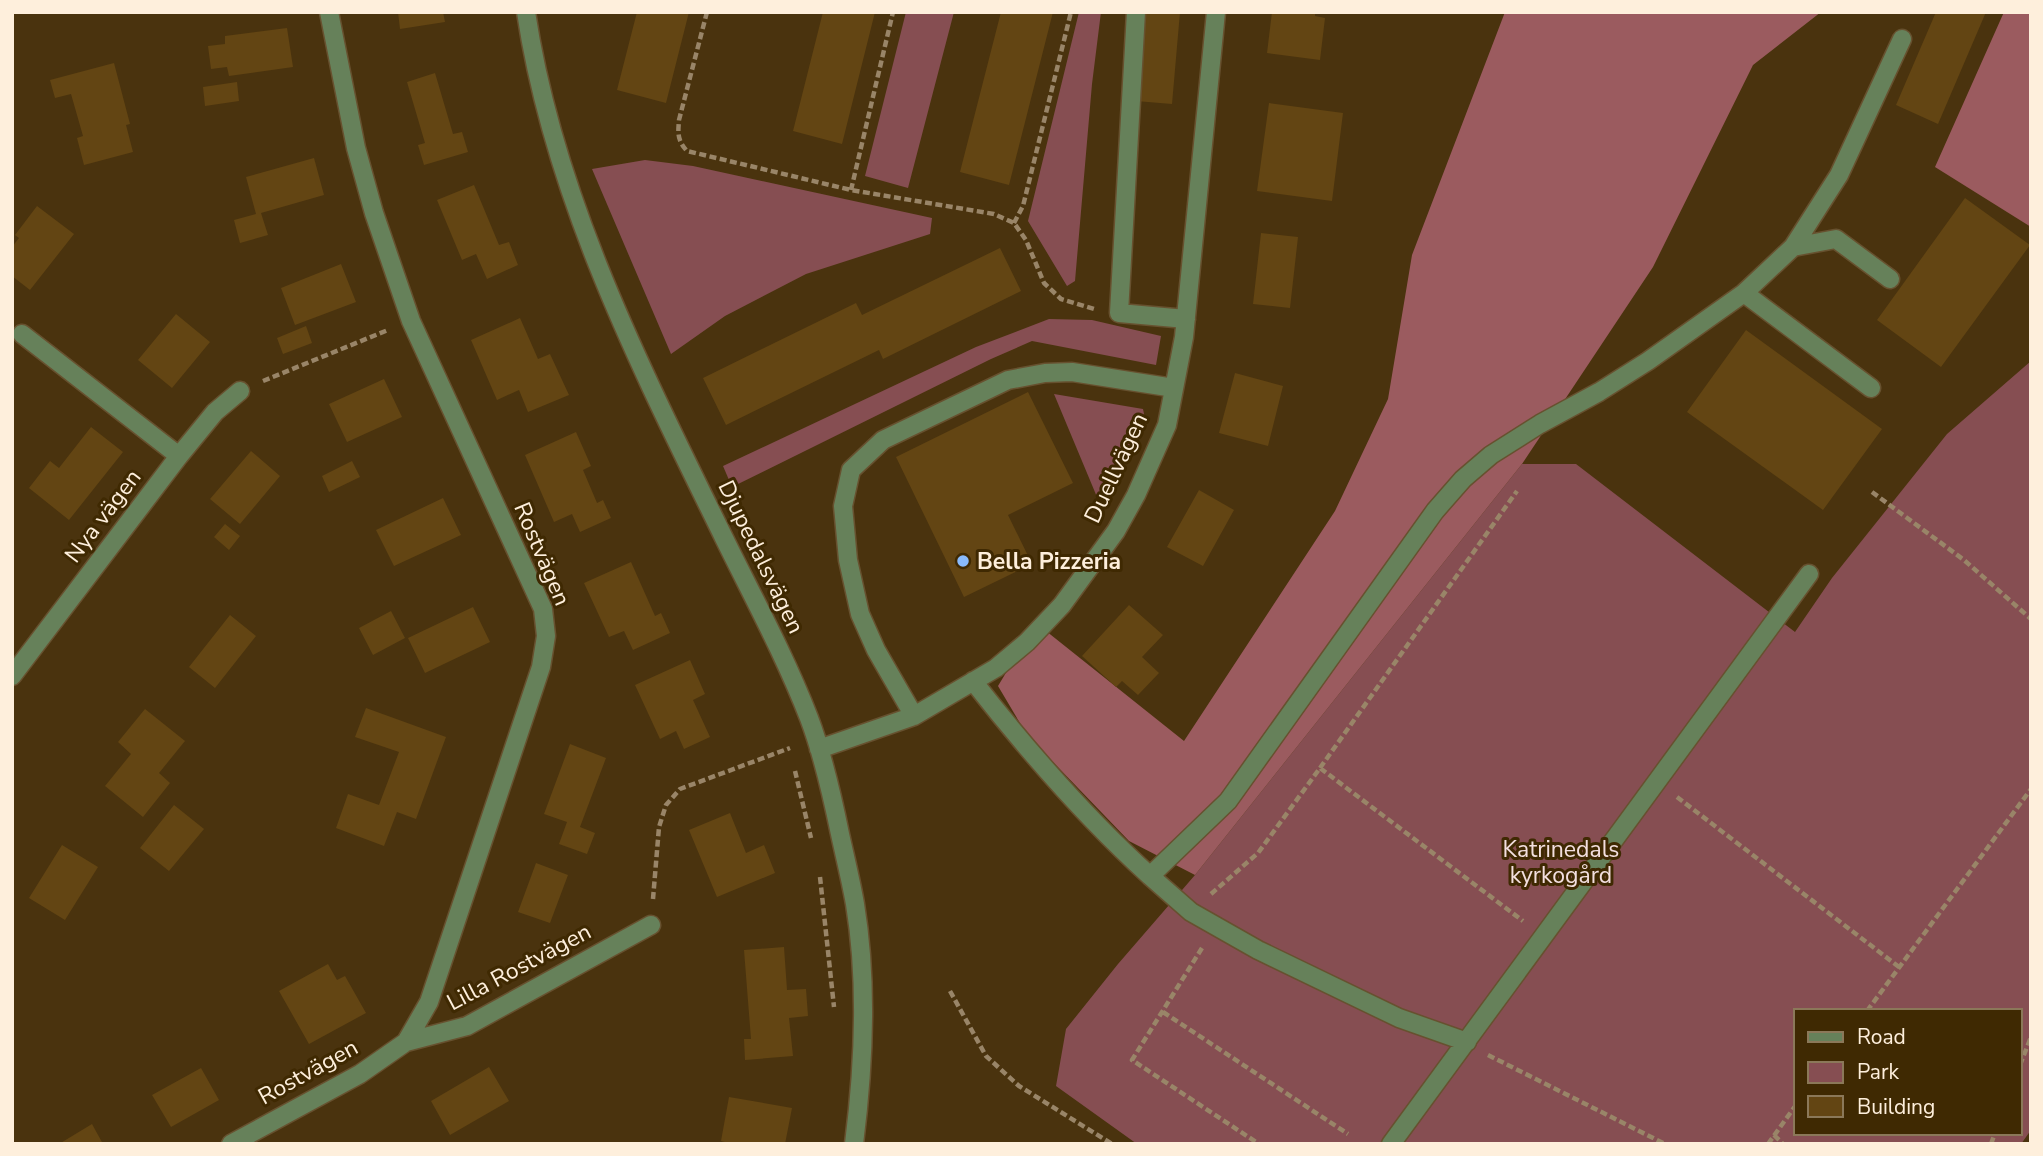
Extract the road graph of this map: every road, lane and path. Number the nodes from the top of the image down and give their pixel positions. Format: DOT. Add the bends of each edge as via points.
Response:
graph roads {
  1 [pos="329,12"];
  2 [pos="526,12"];
  3 [pos="707,12"];
  4 [pos="893,12"];
  5 [pos="1071,12"];
  6 [pos="1136,12"];
  7 [pos="1216,12"];
  8 [pos="1902,39"];
  9 [pos="851,190"];
  10 [pos="1014,223"];
  11 [pos="1793,247"];
  12 [pos="1890,279"];
  13 [pos="1744,293"];
  14 [pos="1119,313"];
  15 [pos="1186,319"];
  16 [pos="411,321"];
  17 [pos="22,334"];
  18 [pos="1174,388"];
  19 [pos="1871,388"];
  20 [pos="240,391"];
  21 [pos="179,456"];
  22 [pos="1517,491"];
  23 [pos="1872,492"];
  24 [pos="1810,574"];
  25 [pos="2031,619"];
  26 [pos="12,676"];
  27 [pos="973,681"];
  28 [pos="914,716"];
  29 [pos="786,736"];
  30 [pos="790,748"];
  31 [pos="819,749"];
  32 [pos="1320,768"];
  33 [pos="1658,782"];
  34 [pos="2031,789"];
  35 [pos="813,850"];
  36 [pos="819,875"];
  37 [pos="1150,876"];
  38 [pos="1191,912"];
  39 [pos="651,925"];
  40 [pos="1216,927"];
  41 [pos="1543,937"];
  42 [pos="1899,967"];
  43 [pos="950,991"];
  44 [pos="1868,1009"];
  45 [pos="834,1010"];
  46 [pos="1163,1012"];
  47 [pos="2031,1037"];
  48 [pos="405,1042"];
  49 [pos="1467,1042"];
  50 [pos="2022,1060"];
  51 [pos="1794,1108"];
  52 [pos="1348,1133"];
  53 [pos="1774,1135"];
  54 [pos="258,1137"];
  55 [pos="231,1144"];
  56 [pos="855,1144"];
  57 [pos="1112,1144"];
  58 [pos="1259,1144"];
  59 [pos="1391,1144"];
  60 [pos="1665,1144"];
  61 [pos="1768,1144"];
  62 [pos="1783,1144"];
  1 -- 16 [label="street, Rostvägen" via="356,148"];
  2 -- 31 [label="street, Djupedalsvägen" via="548,124 596,263 787,668"];
  3 -- 9 [label="path" via="679,120 680,144 696,154"];
  4 -- 9 [label="path"];
  5 -- 10 [label="path" via="1023,206"];
  6 -- 14 [label="street"];
  7 -- 15 [label="street, Duellvägen"];
  8 -- 11 [label="street" via="1839,175"];
  9 -- 10 [label="path" via="994,214"];
  10 -- 14 [label="path" via="1044,283 1061,299"];
  11 -- 12 [label="street" via="1836,239"];
  11 -- 13 [label="street"];
  13 -- 19 [label="street"];
  13 -- 37 [label="street" via="1609,386 1491,455 1463,479 1435,511 1228,801"];
  14 -- 15 [label="street"];
  15 -- 18 [label="street, Duellvägen"];
  16 -- 20 [label="path"];
  16 -- 48 [label="street, Rostvägen" via="543,609 546,636 541,667 429,1002"];
  17 -- 21 [label="street"];
  18 -- 27 [label="street, Duellvägen" via="1167,425 1116,531 1062,605 1027,642"];
  18 -- 28 [label="street" via="1072,372 1008,380 883,440 851,470 843,506 860,614"];
  20 -- 21 [label="street, Nya vägen" via="215,412"];
  21 -- 26 [label="street, Nya vägen"];
  22 -- 32 [label="path"];
  23 -- 25 [label="path" via="1964,560"];
  24 -- 33 [label="street"];
  27 -- 28 [label="street, Duellvägen"];
  27 -- 37 [label="street" via="1041,763"];
  28 -- 31 [label="street, Duellvägen"];
  29 -- 30 [label="path"];
  30 -- 35 [label="path"];
  30 -- 39 [label="path" via="680,789 666,805 659,827"];
  31 -- 56 [label="street, Djupedalsvägen" via="855,906 862,981 862,1077"];
  32 -- 38 [label="path" via="1258,853"];
  32 -- 41 [label="path"];
  33 -- 41 [label="street"];
  33 -- 42 [label="path"];
  34 -- 42 [label="path"];
  36 -- 45 [label="path"];
  37 -- 38 [label="street"];
  38 -- 40 [label="street"];
  39 -- 48 [label="street, Lilla Rostvägen" via="467,1026"];
  40 -- 46 [label="path"];
  40 -- 49 [label="street" via="1399,1018"];
  41 -- 49 [label="street"];
  42 -- 44 [label="path"];
  43 -- 57 [label="path" via="986,1056 1019,1086"];
  46 -- 52 [label="path"];
  46 -- 58 [label="path" via="1132,1060"];
  47 -- 50 [label="path"];
  48 -- 54 [label="street, Rostvägen"];
  49 -- 59 [label="street"];
  49 -- 60 [label="path" via="1500,1063"];
  51 -- 53 [label="path"];
  53 -- 61 [label="path"];
  53 -- 62 [label="path"];
  54 -- 55 [label="street, Rostvägen"];
}
